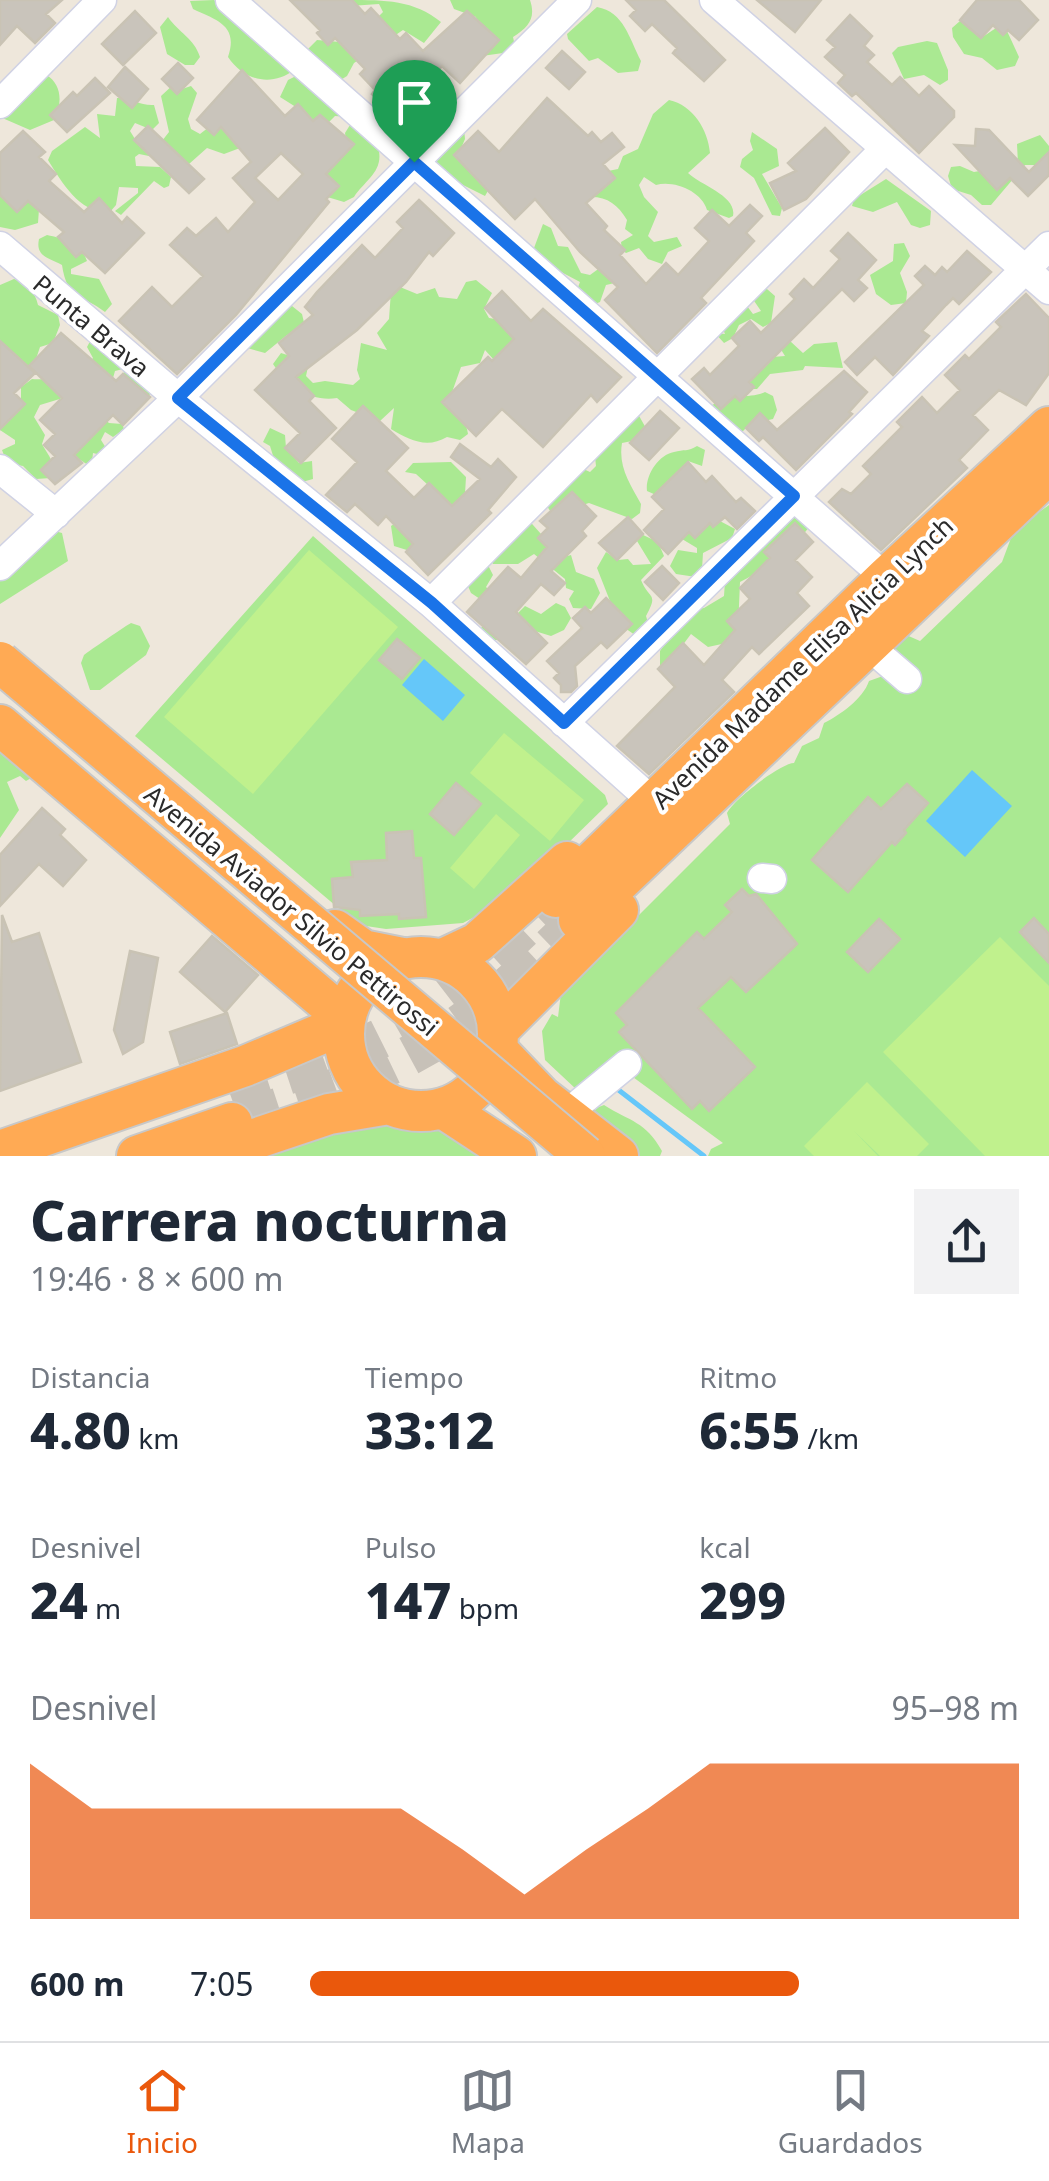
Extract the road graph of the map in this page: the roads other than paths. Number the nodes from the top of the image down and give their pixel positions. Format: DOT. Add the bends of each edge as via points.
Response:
graph roads {
  1 [pos="102,0"];
  2 [pos="230,0"];
  3 [pos="577,0"];
  4 [pos="714,0"];
  5 [pos="0,104"];
  6 [pos="884,150"];
  7 [pos="414,162"];
  8 [pos="0,246"];
  9 [pos="1049,246"];
  10 [pos="1025,270"];
  11 [pos="1049,290"];
  12 [pos="658,376"];
  13 [pos="178,398"];
  14 [pos="1049,427"];
  15 [pos="0,469"];
  16 [pos="1049,473"];
  17 [pos="794,496"];
  18 [pos="56,514"];
  19 [pos="0,566"];
  20 [pos="898,590"];
  21 [pos="432,603"];
  22 [pos="0,640"];
  23 [pos="0,662"];
  24 [pos="0,698"];
  25 [pos="564,723"];
  26 [pos="0,725"];
  27 [pos="642,792"];
  28 [pos="567,909"];
  29 [pos="403,958"];
  30 [pos="443,959"];
  31 [pos="283,968"];
  32 [pos="542,986"];
  33 [pos="344,1021"];
  34 [pos="498,1040"];
  35 [pos="276,1053"];
  36 [pos="628,1064"];
  37 [pos="389,1104"];
  38 [pos="553,1106"];
  39 [pos="443,1108"];
  40 [pos="0,1151"];
  41 [pos="51,1156"];
  42 [pos="136,1156"];
  43 [pos="204,1156"];
  44 [pos="516,1156"];
  45 [pos="548,1156"];
  46 [pos="585,1156"];
  47 [pos="618,1156"];
  1 -- 5 [label="street"];
  2 -- 7 [label="street"];
  3 -- 7 [label="street"];
  4 -- 6 [label="street"];
  6 -- 10 [label="street"];
  6 -- 12 [label="street"];
  7 -- 12 [label="street"];
  7 -- 13 [label="street"];
  8 -- 13 [label="street, Punta Brava"];
  9 -- 10 [label="street"];
  10 -- 11 [label="street"];
  10 -- 17 [label="street"];
  12 -- 17 [label="street"];
  12 -- 21 [label="street"];
  13 -- 18 [label="street"];
  13 -- 21 [label="street, Punta Brava"];
  14 -- 20 [label="highway, Avenida Madame Elisa Alicia Lynch"];
  15 -- 18 [label="street"];
  16 -- 20 [label="highway, Avenida Madame Elisa Alicia Lynch"];
  17 -- 20 [label="street"];
  17 -- 25 [label="street"];
  18 -- 19 [label="street"];
  20 -- 27 [label="highway" via="854,592"];
  20 -- 28 [label="highway, Avenida Madame Elisa Alicia Lynch"];
  20 -- 32 [label="highway" via="893,667"];
  21 -- 25 [label="street, Punta Brava"];
  22 -- 29 [label="highway" via="350,943"];
  23 -- 46 [label="highway, Avenida Aviador Silvio Pettirossi, bridge"];
  24 -- 45 [label="highway, Avenida Aviador Silvio Pettirossi"];
  25 -- 27 [label="street, Punta Brava"];
  26 -- 31 [label="highway"];
  27 -- 30 [label="highway" via="499,926"];
  29 -- 30 [label="highway"];
  29 -- 33 [label="highway" via="365,980"];
  30 -- 34 [label="highway" via="488,994"];
  31 -- 33 [label="highway"];
  31 -- 35 [label="highway" via="299,988 304,1019"];
  32 -- 34 [label="highway"];
  32 -- 38 [label="highway" via="519,1036 528,1080"];
  33 -- 35 [label="highway"];
  33 -- 37 [label="highway" via="350,1065"];
  34 -- 38 [label="highway"];
  34 -- 39 [label="highway" via="483,1080"];
  35 -- 40 [label="highway"];
  36 -- 38 [label="street"];
  37 -- 39 [label="highway"];
  37 -- 43 [label="highway" via="329,1114"];
  38 -- 47 [label="highway"];
  39 -- 44 [label="highway"];
  41 -- 42 [label="highway" via="236,1107"];
}
